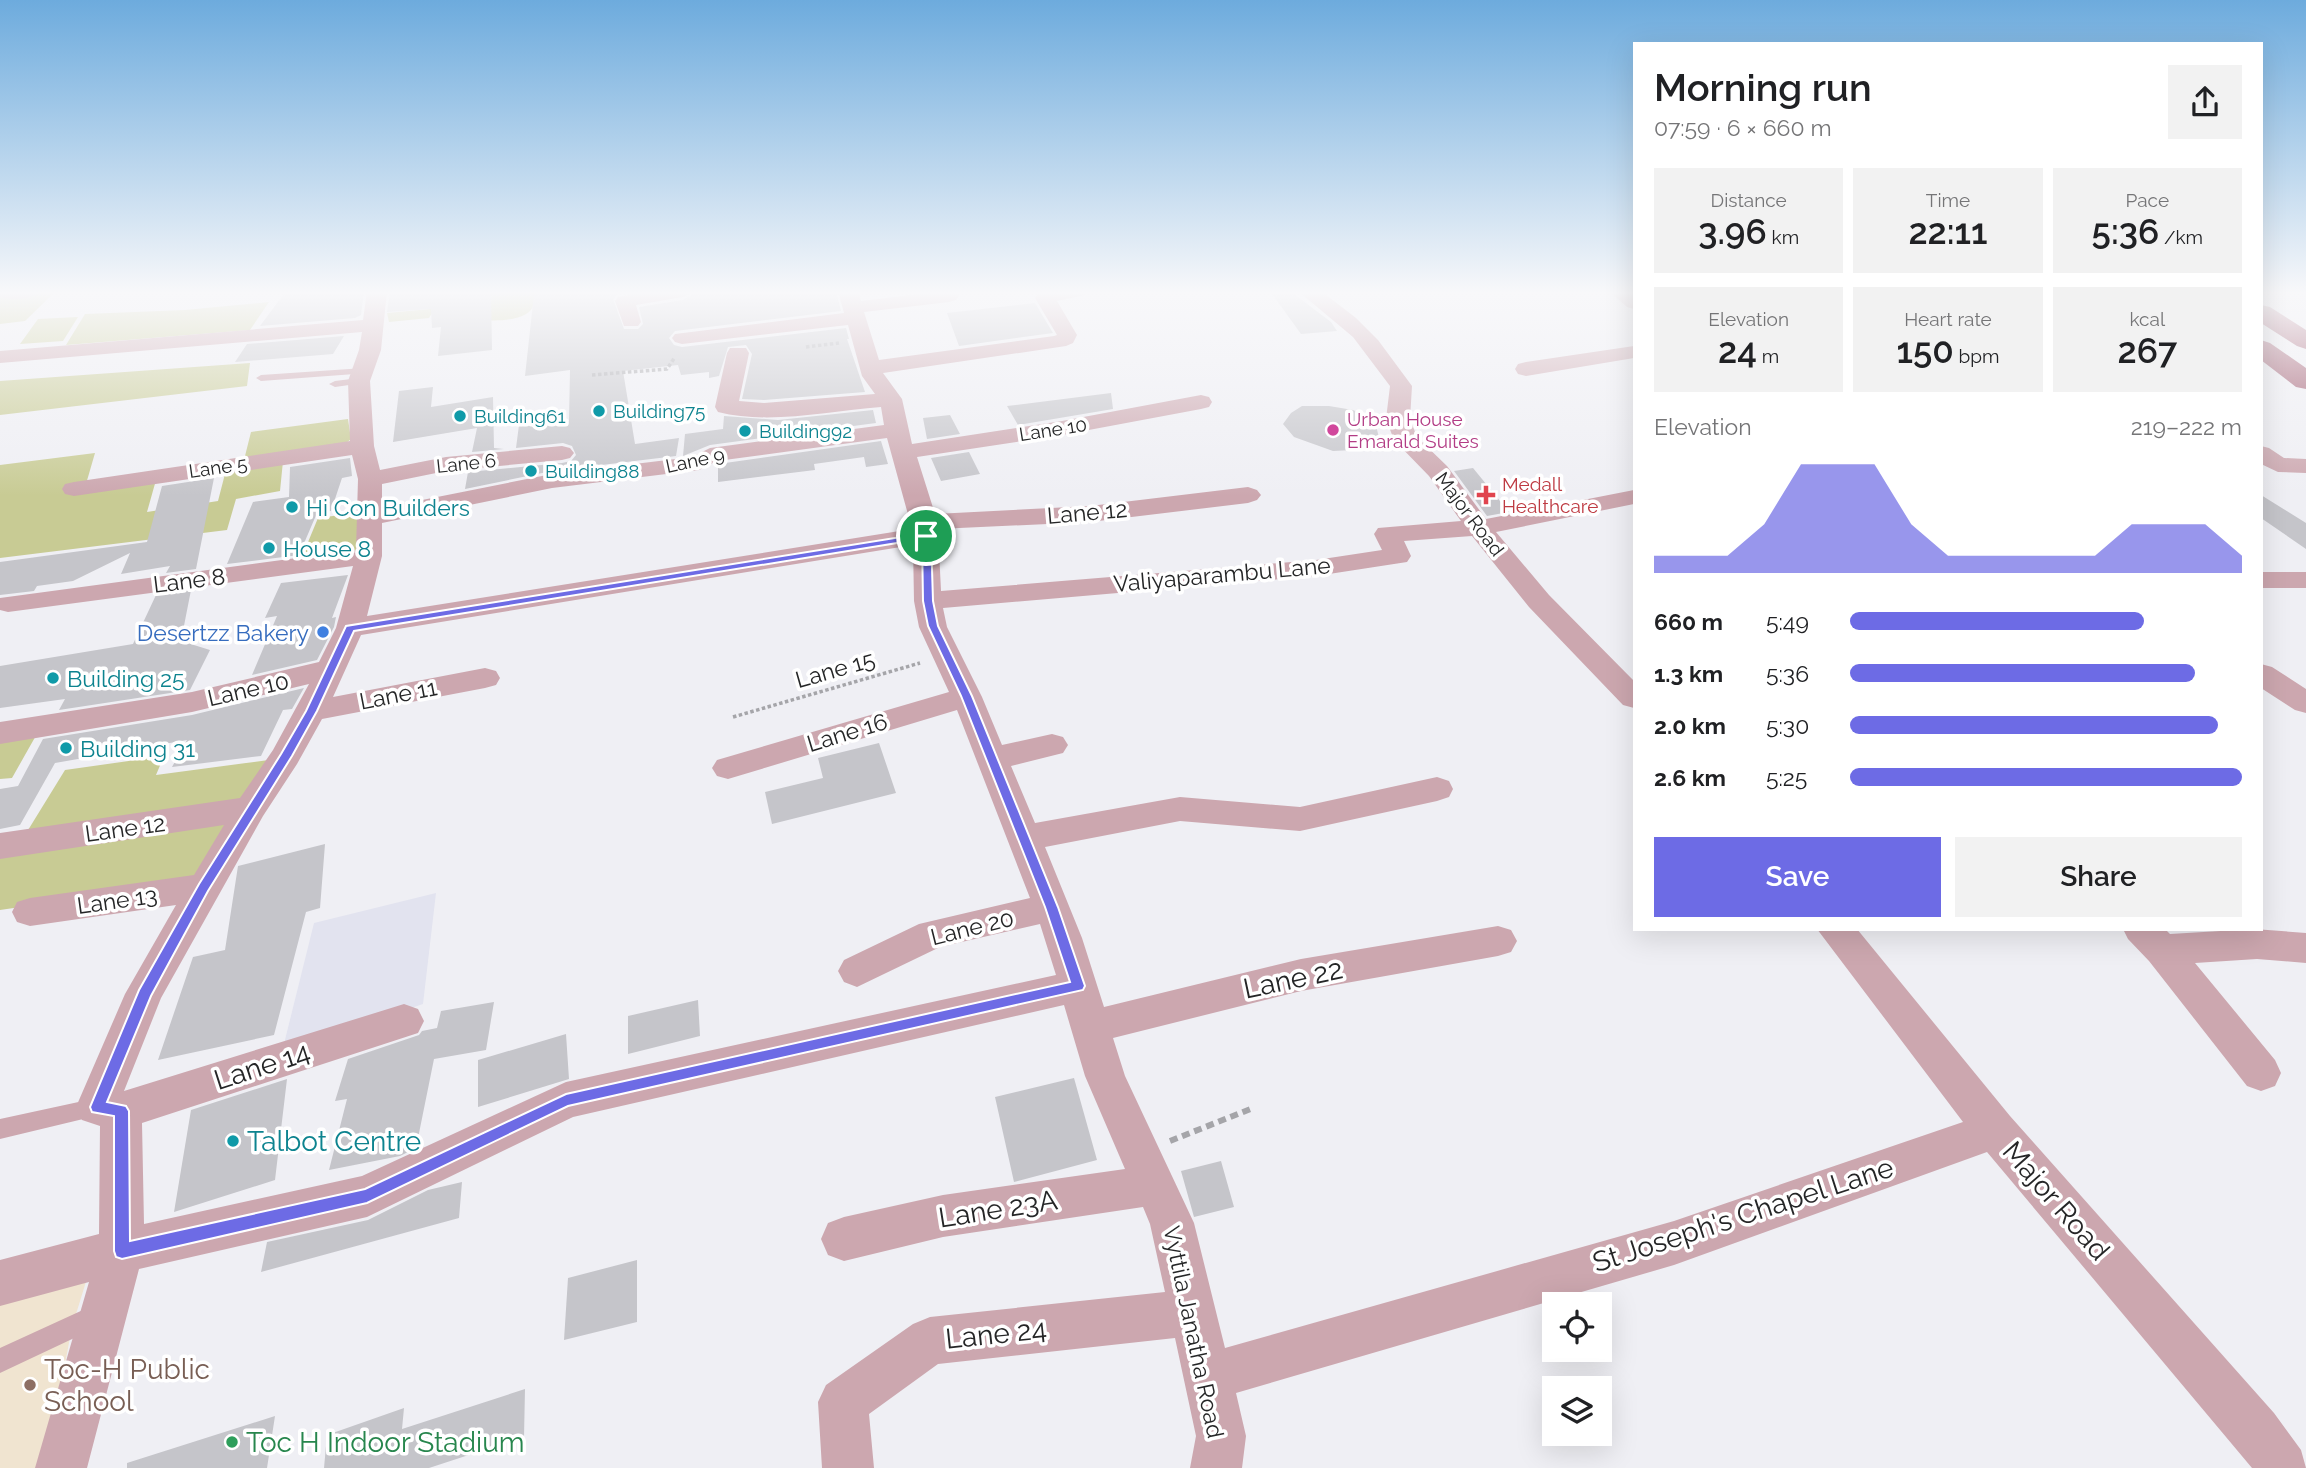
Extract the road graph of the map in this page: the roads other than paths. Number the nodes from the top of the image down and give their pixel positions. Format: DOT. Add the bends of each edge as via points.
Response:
graph roads {
  1 [pos="359,360"];
  2 [pos="737,360"];
  3 [pos="868,360"];
  4 [pos="932,360"];
  5 [pos="1383,360"];
  6 [pos="1586,360"];
  7 [pos="2277,360"];
  8 [pos="328,363"];
  9 [pos="299,365"];
  10 [pos="270,367"];
  11 [pos="870,368"];
  12 [pos="1526,369"];
  13 [pos="2263,375"];
  14 [pos="290,376"];
  15 [pos="261,378"];
  16 [pos="353,379"];
  17 [pos="2306,381"];
  18 [pos="1201,402"];
  19 [pos="2306,404"];
  20 [pos="897,427"];
  21 [pos="562,453"];
  22 [pos="2263,454"];
  23 [pos="366,462"];
  24 [pos="2306,466"];
  25 [pos="74,489"];
  26 [pos="1248,495"];
  27 [pos="1633,497"];
  28 [pos="371,518"];
  29 [pos="1479,528"];
  30 [pos="926,529"];
  31 [pos="369,556"];
  32 [pos="2263,580"];
  33 [pos="2306,580"];
  34 [pos="928,601"];
  35 [pos="8,604"];
  36 [pos="350,628"];
  37 [pos="330,669"];
  38 [pos="2263,675"];
  39 [pos="485,678"];
  40 [pos="967,696"];
  41 [pos="1633,697"];
  42 [pos="2306,703"];
  43 [pos="311,711"];
  44 [pos="0,733"];
  45 [pos="1052,744"];
  46 [pos="991,759"];
  47 [pos="728,768"];
  48 [pos="1437,789"];
  49 [pos="250,809"];
  50 [pos="1023,838"];
  51 [pos="0,846"];
  52 [pos="204,887"];
  53 [pos="1052,907"];
  54 [pos="30,912"];
  55 [pos="1837,931"];
  56 [pos="2152,940"];
  57 [pos="1497,941"];
  58 [pos="2306,948"];
  59 [pos="857,971"];
  60 [pos="1078,986"];
  61 [pos="404,1021"];
  62 [pos="1090,1027"];
  63 [pos="2261,1073"];
  64 [pos="109,1109"];
  65 [pos="0,1129"];
  66 [pos="1995,1130"];
  67 [pos="1147,1169"];
  68 [pos="844,1239"];
  69 [pos="122,1251"];
  70 [pos="0,1283"];
  71 [pos="102,1313"];
  72 [pos="1193,1313"];
  73 [pos="0,1361"];
  74 [pos="1208,1377"];
  75 [pos="61,1468"];
  76 [pos="848,1468"];
  77 [pos="1216,1468"];
  78 [pos="2283,1468"];
  1 -- 16 [label="street"];
  2 -- 20 [label="street" via="726,407"];
  3 -- 11 [label="street, Vyttila Janatha Road"];
  4 -- 11 [label="street"];
  5 -- 29 [label="street, Major Road" via="1401,386 1398,419 1406,440 1438,471"];
  6 -- 12 [label="street"];
  7 -- 17 [label="highway"];
  8 -- 9 [label="lane"];
  9 -- 10 [label="lane"];
  9 -- 14 [label="lane"];
  11 -- 20 [label="street, Vyttila Janatha Road"];
  13 -- 19 [label="highway"];
  14 -- 15 [label="lane"];
  14 -- 16 [label="lane"];
  16 -- 23 [label="street"];
  18 -- 20 [label="street, Lane 10" via="1062,428"];
  20 -- 28 [label="street, Lane 9" via="710,455 699,464 552,481"];
  20 -- 30 [label="street, Vyttila Janatha Road"];
  21 -- 23 [label="street, Lane 6" via="446,464"];
  22 -- 24 [label="street" via="2278,465"];
  23 -- 25 [label="street, Lane 5"];
  23 -- 28 [label="street"];
  26 -- 30 [label="street, Lane 12"];
  27 -- 29 [label="street"];
  28 -- 31 [label="street"];
  29 -- 34 [label="street, Valiyaparambu Lane" via="1387,534 1398,556 1316,568"];
  29 -- 41 [label="street, Major Road" via="1539,601"];
  30 -- 34 [label="street, Vyttila Janatha Road"];
  30 -- 36 [label="street" via="742,566"];
  31 -- 35 [label="street, Lane 8"];
  31 -- 36 [label="street"];
  32 -- 33 [label="street"];
  34 -- 40 [label="street, Vyttila Janatha Road" via="933,626"];
  36 -- 37 [label="street"];
  37 -- 43 [label="street"];
  37 -- 44 [label="street, Lane 10" via="192,702"];
  38 -- 42 [label="street"];
  39 -- 43 [label="street, Lane 11"];
  40 -- 46 [label="street, Vyttila Janatha Road"];
  40 -- 47 [label="street, Lane 16"];
  43 -- 49 [label="street"];
  45 -- 46 [label="street"];
  46 -- 50 [label="street, Vyttila Janatha Road"];
  48 -- 50 [label="street" via="1300,819 1180,809"];
  49 -- 51 [label="street, Lane 12"];
  49 -- 52 [label="street"];
  50 -- 53 [label="street, Vyttila Janatha Road"];
  52 -- 54 [label="street, Lane 13"];
  52 -- 64 [label="street" via="144,994"];
  53 -- 59 [label="street, Lane 20" via="932,934"];
  53 -- 60 [label="street, Vyttila Janatha Road"];
  55 -- 66 [label="street, Major Road"];
  56 -- 58 [label="street"];
  56 -- 63 [label="street"];
  57 -- 62 [label="street, Lane 22" via="1301,975"];
  60 -- 62 [label="street, Vyttila Janatha Road"];
  60 -- 69 [label="street" via="566,1100 367,1196"];
  61 -- 64 [label="street, Lane 14"];
  62 -- 67 [label="street, Vyttila Janatha Road" via="1105,1076"];
  64 -- 65 [label="lane"];
  64 -- 69 [label="street"];
  66 -- 74 [label="street, St Joseph's Chapel Lane" via="1674,1242"];
  66 -- 78 [label="street, Major Road"];
  67 -- 68 [label="street, Lane 23A"];
  67 -- 72 [label="street, Vyttila Janatha Road" via="1172,1223"];
  69 -- 70 [label="street"];
  69 -- 71 [label="street"];
  71 -- 73 [label="lane"];
  71 -- 75 [label="street"];
  72 -- 74 [label="street, Vyttila Janatha Road"];
  72 -- 76 [label="street, Lane 24" via="930,1341 843,1402"];
  74 -- 77 [label="street, Vyttila Janatha Road" via="1221,1436"];
}
